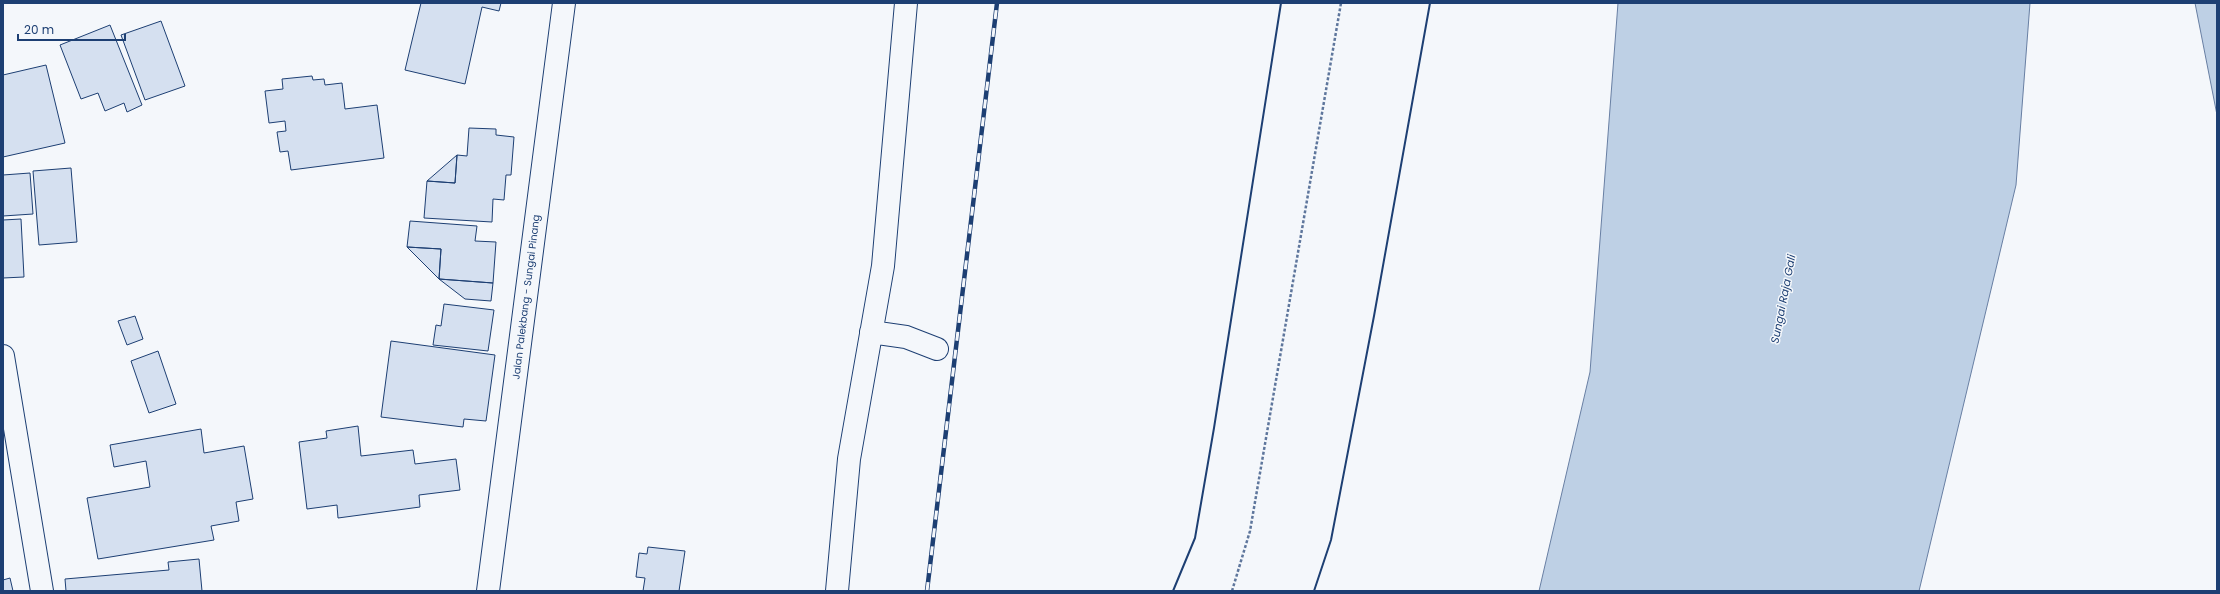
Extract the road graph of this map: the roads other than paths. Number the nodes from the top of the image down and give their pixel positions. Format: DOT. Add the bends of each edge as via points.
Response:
graph roads {
  1 [pos="564,3"];
  2 [pos="906,3"];
  3 [pos="871,332"];
  4 [pos="937,349"];
  5 [pos="3,356"];
  6 [pos="42,591"];
  7 [pos="488,591"];
  8 [pos="837,591"];
  1 -- 7 [label="street, Jalan Palekbang - Sungai Pinang"];
  2 -- 3 [label="street" via="883,266"];
  3 -- 4 [label="street" via="906,337"];
  3 -- 8 [label="street" via="848,459"];
  5 -- 6 [label="street"];
}
